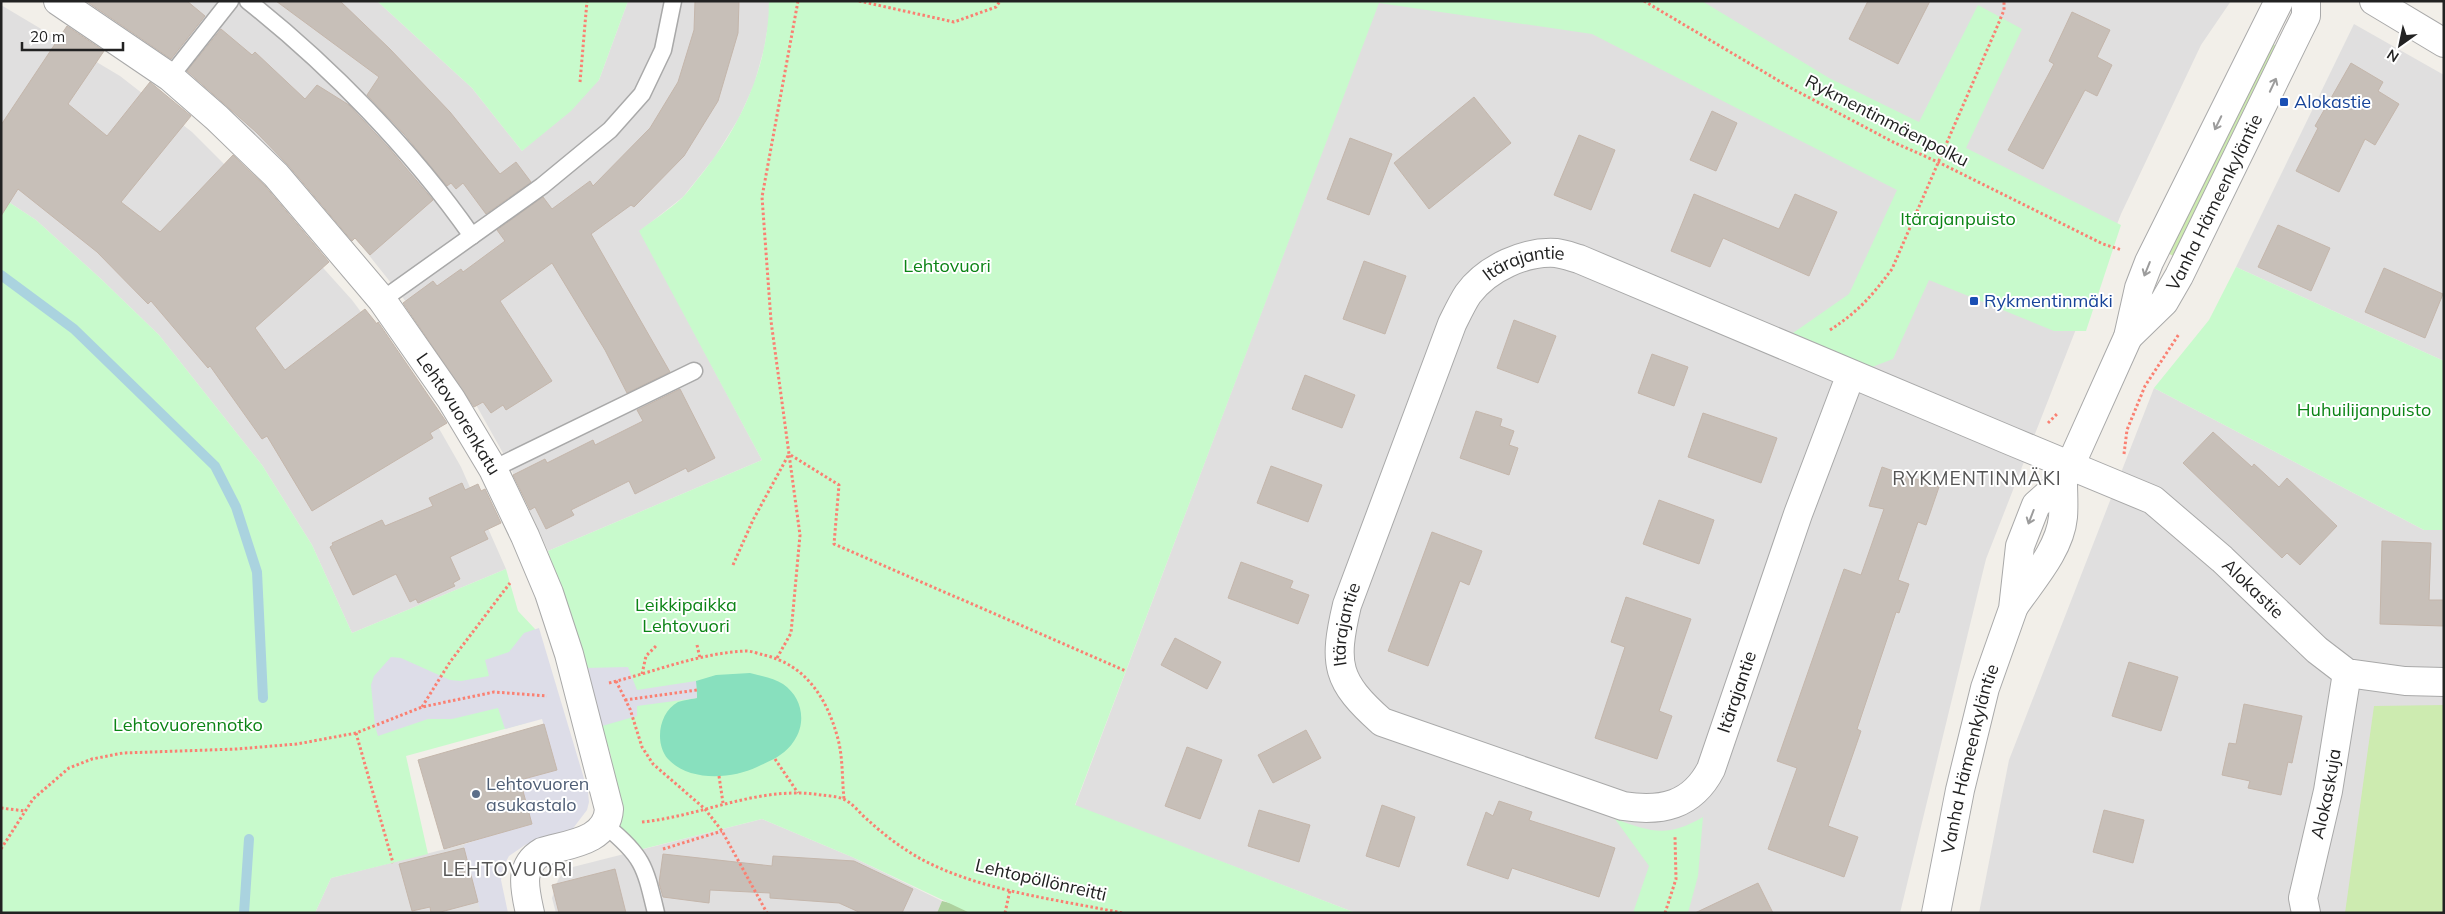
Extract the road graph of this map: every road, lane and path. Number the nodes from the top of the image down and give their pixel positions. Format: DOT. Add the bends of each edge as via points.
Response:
graph roads {
  1 [pos="230,1"];
  2 [pos="248,1"];
  3 [pos="587,1"];
  4 [pos="673,1"];
  5 [pos="798,1"];
  6 [pos="859,1"];
  7 [pos="1000,1"];
  8 [pos="1644,1"];
  9 [pos="2004,1"];
  10 [pos="2279,1"];
  11 [pos="2306,1"];
  12 [pos="2374,1"];
  13 [pos="61,2"];
  14 [pos="2444,43"];
  15 [pos="170,77"];
  16 [pos="580,82"];
  17 [pos="1938,162"];
  18 [pos="472,236"];
  19 [pos="2125,251"];
  20 [pos="382,300"];
  21 [pos="2181,330"];
  22 [pos="1828,331"];
  23 [pos="2128,337"];
  24 [pos="694,371"];
  25 [pos="1851,374"];
  26 [pos="789,454"];
  27 [pos="493,469"];
  28 [pos="2066,474"];
  29 [pos="2112,482"];
  30 [pos="734,565"];
  31 [pos="512,580"];
  32 [pos="696,645"];
  33 [pos="656,646"];
  34 [pos="700,658"];
  35 [pos="777,658"];
  36 [pos="1126,671"];
  37 [pos="2347,673"];
  38 [pos="642,674"];
  39 [pos="616,681"];
  40 [pos="2444,682"];
  41 [pos="601,684"];
  42 [pos="696,690"];
  43 [pos="556,696"];
  44 [pos="625,700"];
  45 [pos="422,707"];
  46 [pos="356,733"];
  47 [pos="775,759"];
  48 [pos="719,776"];
  49 [pos="798,794"];
  50 [pos="844,799"];
  51 [pos="723,803"];
  52 [pos="1,808"];
  53 [pos="705,809"];
  54 [pos="25,811"];
  55 [pos="606,826"];
  56 [pos="722,831"];
  57 [pos="1675,838"];
  58 [pos="1,849"];
  59 [pos="638,857"];
  60 [pos="393,862"];
  61 [pos="1010,890"];
  62 [pos="530,913"];
  63 [pos="656,913"];
  64 [pos="767,913"];
  65 [pos="1005,913"];
  66 [pos="1122,913"];
  67 [pos="1665,913"];
  68 [pos="1936,913"];
  69 [pos="2306,913"];
  1 -- 15 [label="lane"];
  2 -- 18 [label="lane" via="342,83 446,198"];
  3 -- 16 [label="path"];
  4 -- 18 [label="lane" via="663,50 642,94 610,130 542,186"];
  5 -- 26 [label="path" via="762,197 771,321"];
  6 -- 7 [label="path" via="954,22 996,7"];
  8 -- 17 [label="path, Rykmentinmäenpolku" via="1791,88"];
  9 -- 17 [label="path" via="2004,10"];
  10 -- 23 [label="street, Vanha Hämeenkyläntie, one-way" via="2149,262 2139,288"];
  23 -- 11 [label="street, Vanha Hämeenkyläntie, one-way" via="2164,302 2179,276 2306,16"];
  12 -- 14 [label="street"];
  13 -- 15 [label="street, Lehtovuorenkatu"];
  15 -- 20 [label="street, Lehtovuorenkatu" via="276,175"];
  17 -- 19 [label="path, Rykmentinmäenpolku" via="2103,244"];
  17 -- 22 [label="path" via="1892,269 1869,300"];
  18 -- 20 [label="lane"];
  20 -- 27 [label="street, Lehtovuorenkatu" via="451,399"];
  21 -- 29 [label="path" via="2145,386 2127,430 2125,452"];
  23 -- 28 [label="street, Vanha Hämeenkyläntie"];
  24 -- 27 [label="lane"];
  25 -- 25 [label="street, Itärajantie" via="1798,514 1711,769 1704,784 1692,794 1665,807 1643,809 1623,806 1382,722 1359,701 1338,660 1347,605 1452,324 1469,293 1488,275 1507,263 1530,255 1557,253 1579,259"];
  25 -- 28 [label="street, Itärajantie"];
  26 -- 30 [label="path" via="753,520"];
  26 -- 35 [label="path" via="800,535 791,633"];
  26 -- 36 [label="path" via="839,486 834,544"];
  27 -- 55 [label="street, Lehtovuorenkatu" via="543,577 569,654 609,808"];
  28 -- 29 [label="street, Alokastie"];
  28 -- 68 [label="street, Vanha Hämeenkyläntie" via="2063,517 2057,537 2047,559 2013,609 1983,697 1960,790"];
  29 -- 37 [label="street, Alokastie" via="2153,500"];
  31 -- 45 [label="path" via="441,675"];
  32 -- 34 [label="path"];
  33 -- 38 [label="path" via="646,656"];
  34 -- 35 [label="path" via="748,651"];
  34 -- 38 [label="path"];
  35 -- 50 [label="path" via="798,668 823,700 838,740"];
  37 -- 40 [label="street" via="2406,681"];
  37 -- 69 [label="street, Alokaskuja" via="2328,791 2303,898"];
  38 -- 39 [label="path"];
  39 -- 41 [label="path"];
  39 -- 44 [label="path"];
  42 -- 44 [label="path"];
  43 -- 45 [label="path" via="494,692"];
  44 -- 53 [label="path" via="642,747 653,764"];
  45 -- 46 [label="path"];
  46 -- 54 [label="path" via="297,744 133,752 92,759 69,768 47,786"];
  46 -- 60 [label="path"];
  47 -- 49 [label="path"];
  48 -- 51 [label="path"];
  49 -- 50 [label="path"];
  49 -- 51 [label="path" via="768,794"];
  50 -- 61 [label="path, Lehtopöllönreitti" via="880,831 920,858 954,874"];
  51 -- 53 [label="path"];
  52 -- 54 [label="path"];
  53 -- 55 [label="path" via="667,820"];
  53 -- 56 [label="path"];
  54 -- 58 [label="path"];
  55 -- 59 [label="lane"];
  55 -- 62 [label="street" via="594,837 535,856 524,882"];
  56 -- 59 [label="path"];
  56 -- 64 [label="path"];
  57 -- 67 [label="path" via="1676,879"];
  59 -- 63 [label="lane" via="645,870"];
  61 -- 65 [label="path"];
  61 -- 66 [label="path, Lehtopöllönreitti"];
}
